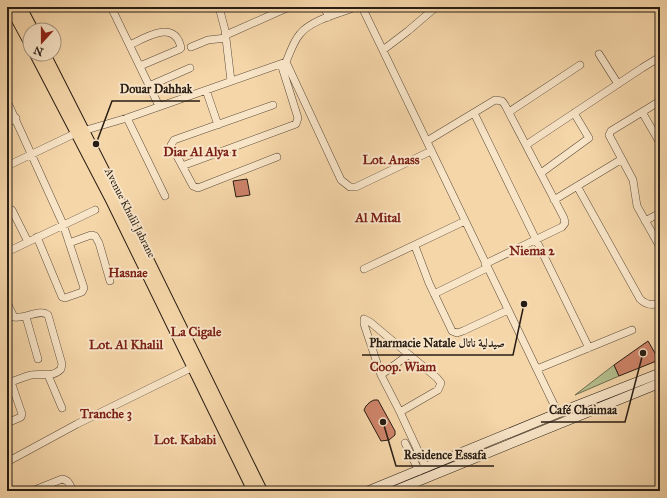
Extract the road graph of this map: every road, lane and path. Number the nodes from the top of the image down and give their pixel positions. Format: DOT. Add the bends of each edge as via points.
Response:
graph roads {
  1 [pos="10,7"];
  2 [pos="21,7"];
  3 [pos="111,7"];
  4 [pos="150,7"];
  5 [pos="154,7"];
  6 [pos="289,7"];
  7 [pos="324,7"];
  8 [pos="356,7"];
  9 [pos="362,7"];
  10 [pos="436,7"];
  11 [pos="220,8"];
  12 [pos="329,17"];
  13 [pos="29,22"];
  14 [pos="22,29"];
  15 [pos="226,37"];
  16 [pos="130,45"];
  17 [pos="191,47"];
  18 [pos="383,50"];
  19 [pos="599,54"];
  20 [pos="660,57"];
  21 [pos="40,62"];
  22 [pos="49,62"];
  23 [pos="283,63"];
  24 [pos="580,65"];
  25 [pos="140,66"];
  26 [pos="190,68"];
  27 [pos="231,81"];
  28 [pos="618,84"];
  29 [pos="149,86"];
  30 [pos="206,90"];
  31 [pos="7,101"];
  32 [pos="660,101"];
  33 [pos="273,105"];
  34 [pos="159,106"];
  35 [pos="474,112"];
  36 [pos="508,112"];
  37 [pos="642,112"];
  38 [pos="574,113"];
  39 [pos="16,118"];
  40 [pos="127,118"];
  41 [pos="7,123"];
  42 [pos="218,125"];
  43 [pos="80,131"];
  44 [pos="427,141"];
  45 [pos="660,143"];
  46 [pos="526,145"];
  47 [pos="431,151"];
  48 [pos="31,154"];
  49 [pos="277,157"];
  50 [pos="622,160"];
  51 [pos="7,166"];
  52 [pos="182,166"];
  53 [pos="541,174"];
  54 [pos="577,186"];
  55 [pos="165,196"];
  56 [pos="554,200"];
  57 [pos="7,209"];
  58 [pos="95,210"];
  59 [pos="660,213"];
  60 [pos="465,221"];
  61 [pos="645,221"];
  62 [pos="63,224"];
  63 [pos="37,237"];
  64 [pos="536,239"];
  65 [pos="28,242"];
  66 [pos="69,244"];
  67 [pos="415,246"];
  68 [pos="660,247"];
  69 [pos="7,252"];
  70 [pos="486,266"];
  71 [pos="364,269"];
  72 [pos="110,281"];
  73 [pos="434,294"];
  74 [pos="7,302"];
  75 [pos="659,305"];
  76 [pos="508,310"];
  77 [pos="9,311"];
  78 [pos="26,317"];
  79 [pos="632,330"];
  80 [pos="589,348"];
  81 [pos="408,355"];
  82 [pos="38,359"];
  83 [pos="193,367"];
  84 [pos="537,369"];
  85 [pos="660,373"];
  86 [pos="381,375"];
  87 [pos="48,376"];
  88 [pos="9,382"];
  89 [pos="660,382"];
  90 [pos="62,408"];
  91 [pos="400,412"];
  92 [pos="558,413"];
  93 [pos="7,423"];
  94 [pos="405,443"];
  95 [pos="7,462"];
  96 [pos="422,469"];
  97 [pos="34,491"];
  98 [pos="73,491"];
  99 [pos="252,491"];
  100 [pos="262,491"];
  101 [pos="368,491"];
  102 [pos="394,491"];
  1 -- 14 [label="main road"];
  2 -- 13 [label="main road"];
  3 -- 16 [label="street"];
  4 -- 5 [label="street"];
  6 -- 15 [label="street"];
  7 -- 12 [label="street"];
  8 -- 12 [label="street"];
  9 -- 18 [label="street"];
  10 -- 18 [label="street"];
  11 -- 15 [label="street"];
  12 -- 23 [label="street" via="300,33"];
  15 -- 17 [label="street" via="208,40"];
  15 -- 27 [label="street"];
  16 -- 25 [label="street"];
  16 -- 25 [label="street" via="151,35 168,32 174,34 181,44 180,50"];
  18 -- 44 [label="street"];
  19 -- 28 [label="street"];
  20 -- 28 [label="street"];
  21 -- 43 [label="main road, Avenue Khalil Jabrane"];
  22 -- 43 [label="main road, Avenue Khalil Jabrane"];
  23 -- 27 [label="street"];
  23 -- 47 [label="street" via="341,180 350,187 356,187"];
  23 -- 52 [label="street" via="298,118 296,124"];
  24 -- 36 [label="street"];
  25 -- 29 [label="street"];
  26 -- 29 [label="street"];
  27 -- 30 [label="street"];
  28 -- 38 [label="street"];
  29 -- 34 [label="street"];
  30 -- 34 [label="street"];
  30 -- 42 [label="street"];
  31 -- 39 [label="street"];
  32 -- 37 [label="street"];
  33 -- 42 [label="street"];
  34 -- 40 [label="street"];
  35 -- 36 [label="street" via="495,100 503,103"];
  35 -- 44 [label="street"];
  35 -- 64 [label="street"];
  36 -- 46 [label="street"];
  37 -- 45 [label="street"];
  37 -- 50 [label="street" via="609,134"];
  38 -- 46 [label="street"];
  38 -- 53 [label="street" via="589,138"];
  39 -- 41 [label="street"];
  39 -- 48 [label="street"];
  40 -- 43 [label="street"];
  40 -- 55 [label="street"];
  42 -- 52 [label="street" via="173,141 171,146"];
  43 -- 48 [label="street"];
  43 -- 83 [label="main road, Avenue Khalil Jabrane"];
  43 -- 100 [label="main road, Avenue Khalil Jabrane"];
  44 -- 47 [label="street"];
  46 -- 53 [label="street"];
  47 -- 60 [label="street"];
  48 -- 51 [label="street"];
  48 -- 62 [label="street"];
  49 -- 52 [label="street" via="198,188 192,186"];
  50 -- 54 [label="street"];
  50 -- 61 [label="street" via="633,180 636,202"];
  53 -- 56 [label="street"];
  54 -- 56 [label="street"];
  54 -- 75 [label="street" via="640,299 647,304"];
  56 -- 64 [label="street" via="565,220 564,224"];
  57 -- 65 [label="street" via="12,210"];
  58 -- 62 [label="street"];
  59 -- 61 [label="street"];
  60 -- 67 [label="street"];
  60 -- 70 [label="street"];
  61 -- 68 [label="street"];
  62 -- 63 [label="street"];
  62 -- 66 [label="street"];
  63 -- 65 [label="street"];
  63 -- 66 [label="street" via="62,297 65,298 82,292 84,288"];
  64 -- 70 [label="street"];
  64 -- 80 [label="street"];
  65 -- 69 [label="street"];
  66 -- 72 [label="street" via="91,234 95,236"];
  67 -- 71 [label="street"];
  67 -- 73 [label="street"];
  70 -- 73 [label="street"];
  70 -- 76 [label="street"];
  73 -- 76 [label="street" via="450,328 457,333"];
  74 -- 77 [label="street"];
  76 -- 84 [label="street"];
  77 -- 78 [label="street" via="14,316"];
  78 -- 82 [label="street"];
  78 -- 87 [label="street" via="43,311 48,315 62,364 58,372"];
  79 -- 80 [label="street"];
  80 -- 84 [label="street"];
  81 -- 86 [label="street"];
  81 -- 86 [label="street" via="364,319"];
  81 -- 91 [label="street" via="440,380 441,386"];
  83 -- 95 [label="street" via="83,420"];
  83 -- 99 [label="main road, Avenue Khalil Jabrane"];
  84 -- 92 [label="street"];
  85 -- 92 [label="main road"];
  86 -- 91 [label="street"];
  87 -- 88 [label="street" via="32,375"];
  87 -- 90 [label="street"];
  88 -- 93 [label="street" via="22,414 21,417"];
  89 -- 102 [label="main road"];
  91 -- 96 [label="street"];
  92 -- 96 [label="main road"];
  94 -- 96 [label="street"];
  96 -- 101 [label="main road"];
  97 -- 98 [label="street" via="62,479 69,482"];
}
